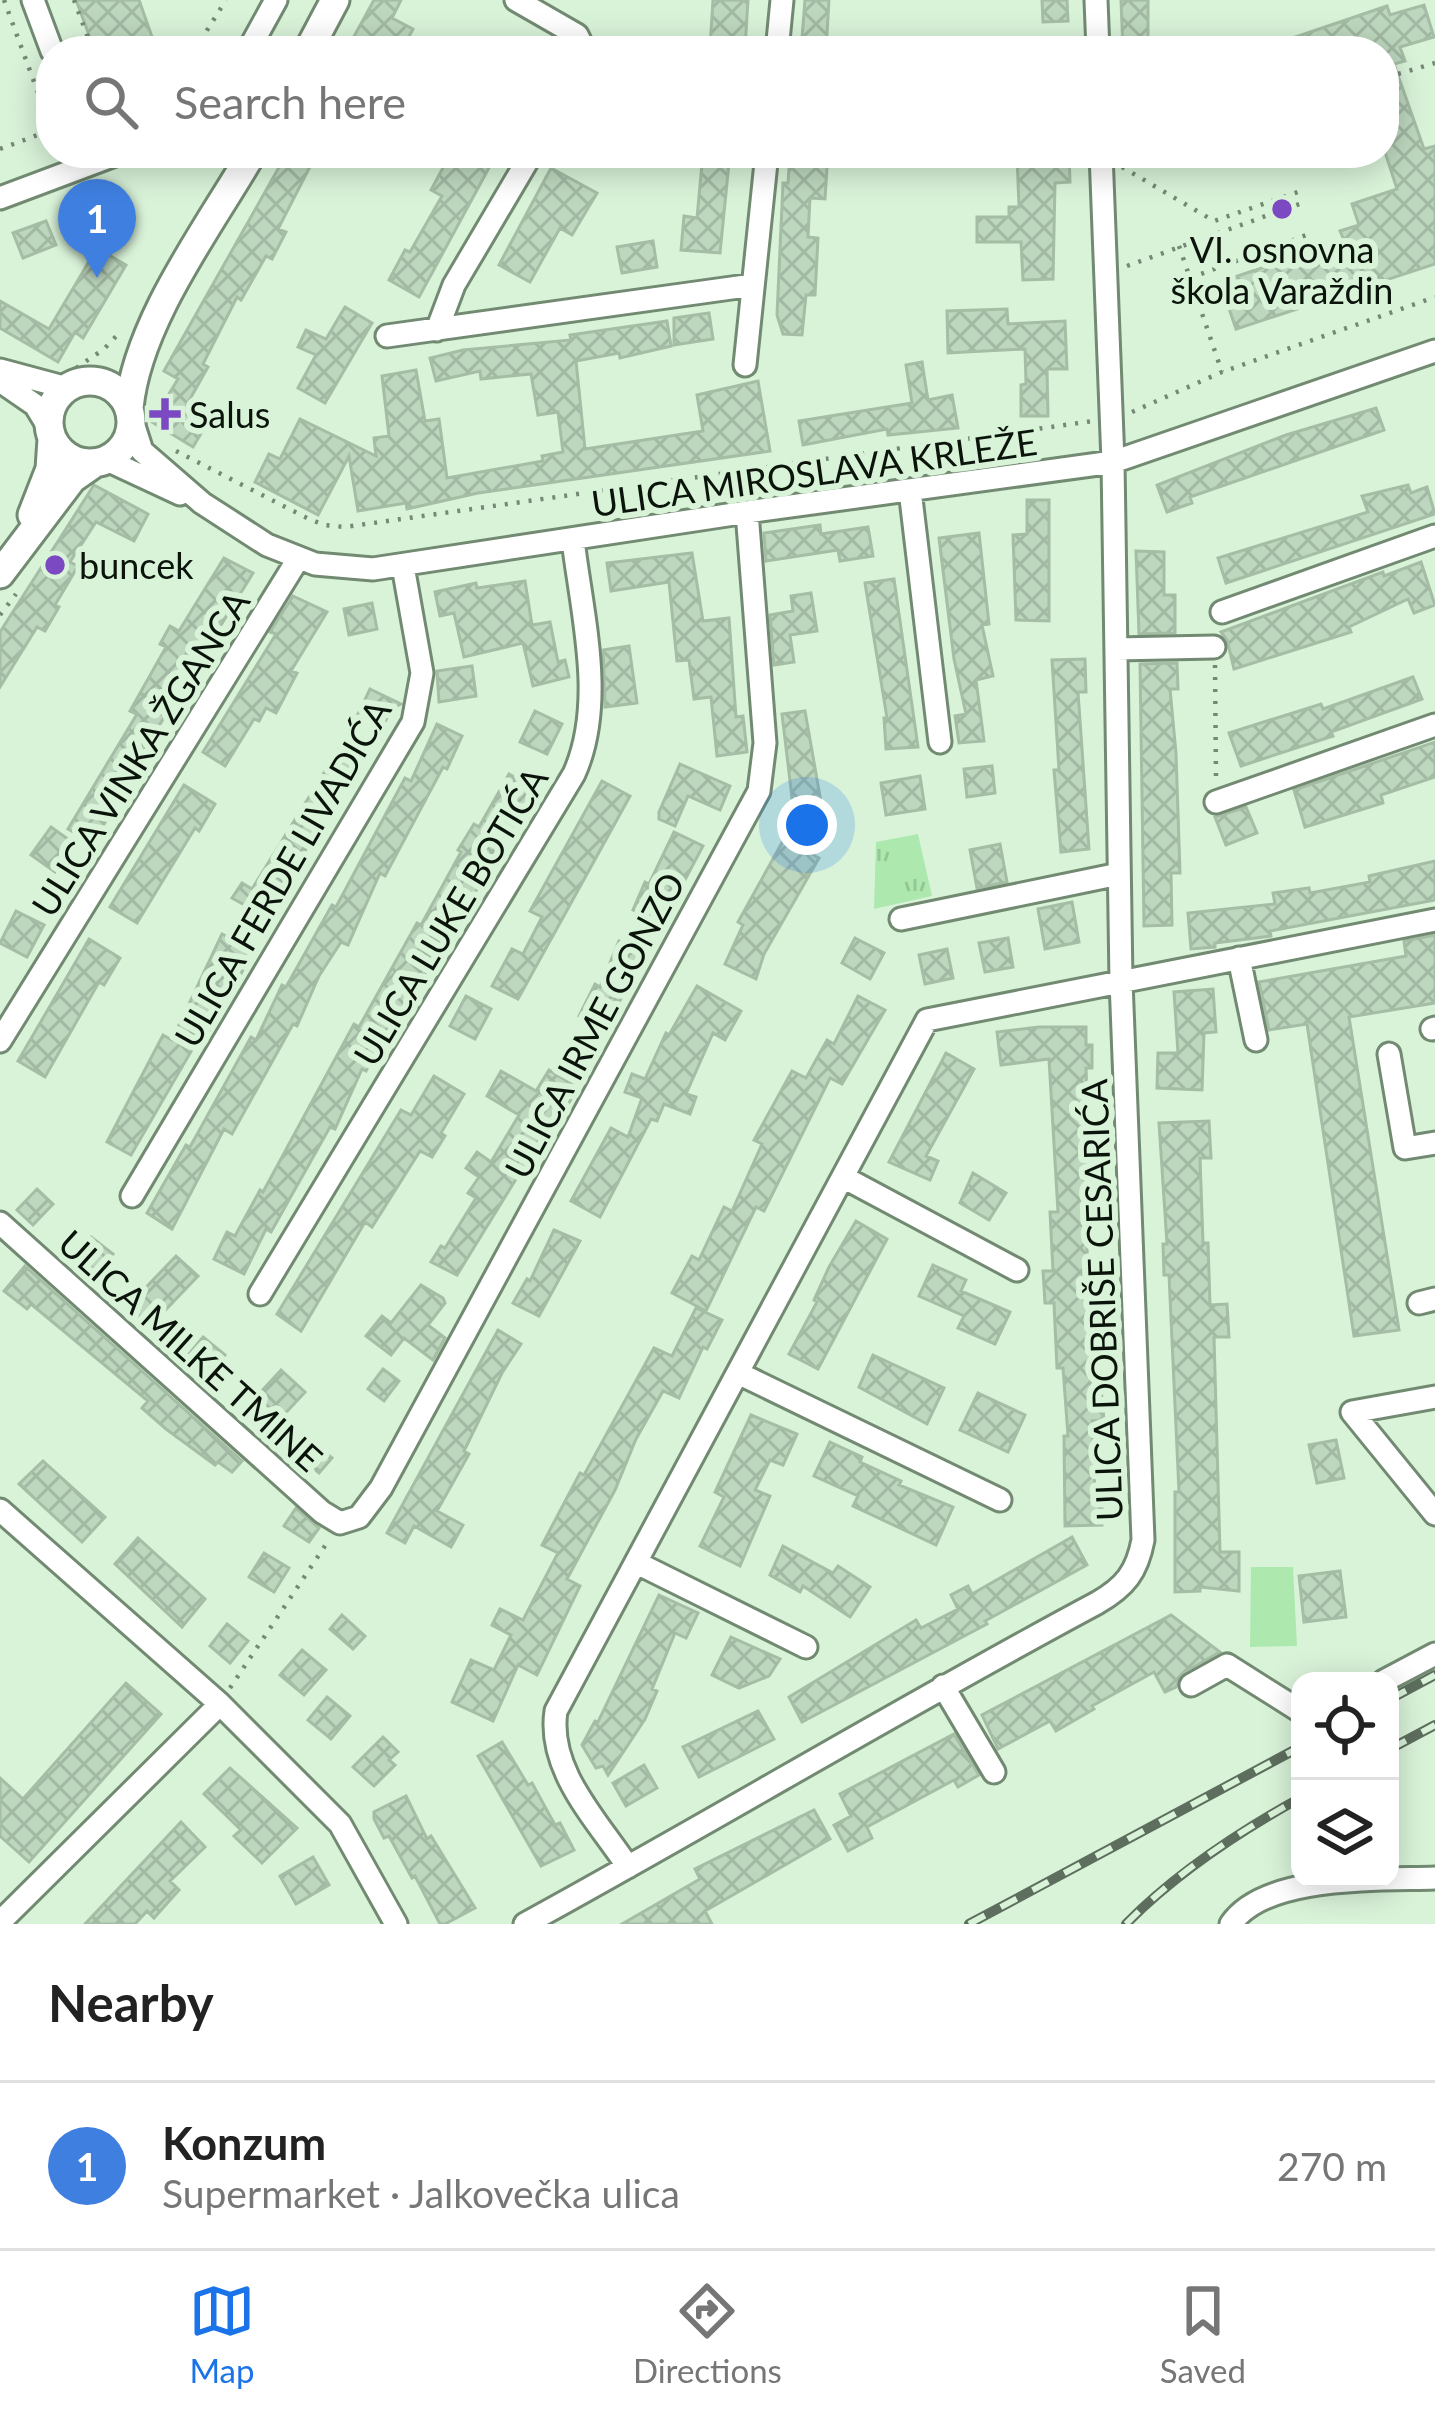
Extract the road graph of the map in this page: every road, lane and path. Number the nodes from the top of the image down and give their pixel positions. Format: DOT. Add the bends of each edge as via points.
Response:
graph roads {
  1 [pos="4,0"];
  2 [pos="33,0"];
  3 [pos="74,0"];
  4 [pos="226,0"];
  5 [pos="276,0"];
  6 [pos="335,0"];
  7 [pos="516,0"];
  8 [pos="782,0"];
  9 [pos="1096,0"];
  10 [pos="46,36"];
  11 [pos="87,36"];
  12 [pos="203,36"];
  13 [pos="256,36"];
  14 [pos="316,36"];
  15 [pos="578,36"];
  16 [pos="778,36"];
  17 [pos="1097,36"];
  18 [pos="1435,63"];
  19 [pos="1399,74"];
  20 [pos="36,88"];
  21 [pos="36,135"];
  22 [pos="0,149"];
  23 [pos="68,168"];
  24 [pos="243,168"];
  25 [pos="523,168"];
  26 [pos="765,168"];
  27 [pos="1102,168"];
  28 [pos="1125,168"];
  29 [pos="1298,192"];
  30 [pos="0,198"];
  31 [pos="1302,203"];
  32 [pos="1312,233"];
  33 [pos="1179,246"];
  34 [pos="1106,273"];
  35 [pos="1190,278"];
  36 [pos="753,285"];
  37 [pos="1435,298"];
  38 [pos="160,310"];
  39 [pos="437,331"];
  40 [pos="387,336"];
  41 [pos="104,350"];
  42 [pos="1435,352"];
  43 [pos="745,364"];
  44 [pos="0,370"];
  45 [pos="1222,372"];
  46 [pos="74,379"];
  47 [pos="0,381"];
  48 [pos="130,414"];
  49 [pos="1124,416"];
  50 [pos="1093,421"];
  51 [pos="51,433"];
  52 [pos="162,444"];
  53 [pos="100,461"];
  54 [pos="1113,462"];
  55 [pos="910,490"];
  56 [pos="202,503"];
  57 [pos="747,512"];
  58 [pos="1435,536"];
  59 [pos="573,541"];
  60 [pos="19,546"];
  61 [pos="298,559"];
  62 [pos="403,566"];
  63 [pos="0,574"];
  64 [pos="1222,612"];
  65 [pos="1214,647"];
  66 [pos="1116,649"];
  67 [pos="1435,725"];
  68 [pos="940,742"];
  69 [pos="1216,802"];
  70 [pos="1119,874"];
  71 [pos="901,919"];
  72 [pos="1435,920"];
  73 [pos="1239,958"];
  74 [pos="1121,982"];
  75 [pos="1256,1040"];
  76 [pos="0,1041"];
  77 [pos="1389,1054"];
  78 [pos="1435,1143"];
  79 [pos="843,1177"];
  80 [pos="131,1196"];
  81 [pos="0,1223"];
  82 [pos="1017,1270"];
  83 [pos="260,1294"];
  84 [pos="738,1372"];
  85 [pos="1435,1397"];
  86 [pos="1426,1494"];
  87 [pos="1000,1500"];
  88 [pos="0,1512"];
  89 [pos="1435,1514"];
  90 [pos="340,1523"];
  91 [pos="638,1563"];
  92 [pos="806,1647"];
  93 [pos="1435,1654"];
  94 [pos="1399,1673"];
  95 [pos="1191,1685"];
  96 [pos="943,1686"];
  97 [pos="220,1703"];
  98 [pos="1291,1705"];
  99 [pos="994,1772"];
  100 [pos="628,1867"];
  101 [pos="1435,1879"];
  102 [pos="0,1922"];
  103 [pos="396,1924"];
  104 [pos="525,1924"];
  105 [pos="1231,1924"];
  1 -- 20 [label="path"];
  2 -- 10 [label="street"];
  3 -- 11 [label="path"];
  4 -- 12 [label="path"];
  5 -- 13 [label="street"];
  6 -- 14 [label="main road"];
  7 -- 15 [label="street"];
  8 -- 16 [label="street"];
  9 -- 17 [label="street"];
  18 -- 19 [label="path"];
  21 -- 22 [label="path"];
  23 -- 30 [label="street"];
  24 -- 38 [label="main road"];
  25 -- 39 [label="street" via="454,285"];
  26 -- 36 [label="street"];
  27 -- 34 [label="street, ULICA DOBRIŠE CESARIĆA"];
  28 -- 29 [label="path" via="1214,221"];
  31 -- 33 [label="path"];
  32 -- 35 [label="path"];
  33 -- 34 [label="path"];
  33 -- 35 [label="path"];
  34 -- 54 [label="street, ULICA DOBRIŠE CESARIĆA"];
  35 -- 45 [label="path"];
  36 -- 39 [label="street"];
  36 -- 43 [label="street"];
  37 -- 45 [label="path"];
  38 -- 46 [label="main road" via="124,354"];
  38 -- 48 [label="main road" via="131,386"];
  39 -- 40 [label="street"];
  41 -- 46 [label="path"];
  42 -- 54 [label="street, ULICA MIROSLAVA KRLEŽE"];
  44 -- 46 [label="street"];
  45 -- 49 [label="path"];
  46 -- 48 [label="main road" via="112,387"];
  46 -- 51 [label="main road" via="52,405"];
  47 -- 51 [label="street" via="35,405"];
  48 -- 53 [label="main road" via="125,443"];
  48 -- 56 [label="street, ULICA MIROSLAVA KRLEŽE" via="142,451"];
  50 -- 52 [label="path" via="344,527 307,518"];
  51 -- 53 [label="main road" via="69,458"];
  51 -- 60 [label="main road" via="46,484"];
  53 -- 56 [label="street, ULICA MIROSLAVA KRLEŽE"];
  53 -- 60 [label="main road" via="72,479"];
  54 -- 55 [label="street, ULICA MIROSLAVA KRLEŽE"];
  54 -- 66 [label="street, ULICA DOBRIŠE CESARIĆA"];
  55 -- 57 [label="street, ULICA MIROSLAVA KRLEŽE"];
  55 -- 68 [label="street"];
  56 -- 61 [label="street, ULICA MIROSLAVA KRLEŽE"];
  57 -- 59 [label="street, ULICA MIROSLAVA KRLEŽE"];
  57 -- 90 [label="street, ULICA IRME GONZO" via="765,743 759,791 381,1488 359,1516"];
  58 -- 64 [label="street"];
  59 -- 62 [label="street, ULICA MIROSLAVA KRLEŽE"];
  59 -- 83 [label="street, ULICA LUKE BOTIĆA" via="590,689 584,751"];
  60 -- 63 [label="main road"];
  61 -- 62 [label="street, ULICA MIROSLAVA KRLEŽE"];
  61 -- 76 [label="street, ULICA VINKA ŽGANCA"];
  62 -- 80 [label="street, ULICA FERDE LIVADIĆA" via="422,673 413,722"];
  65 -- 66 [label="street"];
  65 -- 69 [label="path"];
  66 -- 70 [label="street, ULICA DOBRIŠE CESARIĆA"];
  67 -- 69 [label="street"];
  70 -- 71 [label="street"];
  70 -- 74 [label="street, ULICA DOBRIŠE CESARIĆA"];
  72 -- 73 [label="street"];
  73 -- 74 [label="street"];
  73 -- 75 [label="street"];
  74 -- 79 [label="street" via="927,1020"];
  74 -- 96 [label="street, ULICA DOBRIŠE CESARIĆA" via="1141,1551 1120,1589"];
  77 -- 78 [label="street" via="1405,1148"];
  79 -- 82 [label="street"];
  79 -- 84 [label="street"];
  81 -- 90 [label="street, ULICA MILKE TMINE"];
  84 -- 87 [label="street"];
  84 -- 91 [label="street"];
  85 -- 86 [label="street" via="1352,1412"];
  86 -- 89 [label="street"];
  88 -- 97 [label="street"];
  90 -- 97 [label="path"];
  91 -- 92 [label="street"];
  91 -- 100 [label="street" via="556,1711 552,1734 566,1774"];
  93 -- 94 [label="street"];
  95 -- 98 [label="street" via="1228,1665"];
  96 -- 99 [label="street"];
  96 -- 100 [label="street, ULICA DOBRIŠE CESARIĆA"];
  97 -- 102 [label="street"];
  97 -- 103 [label="street" via="340,1823"];
  100 -- 104 [label="street, ULICA DOBRIŠE CESARIĆA"];
  101 -- 105 [label="street" via="1278,1892"];
}
